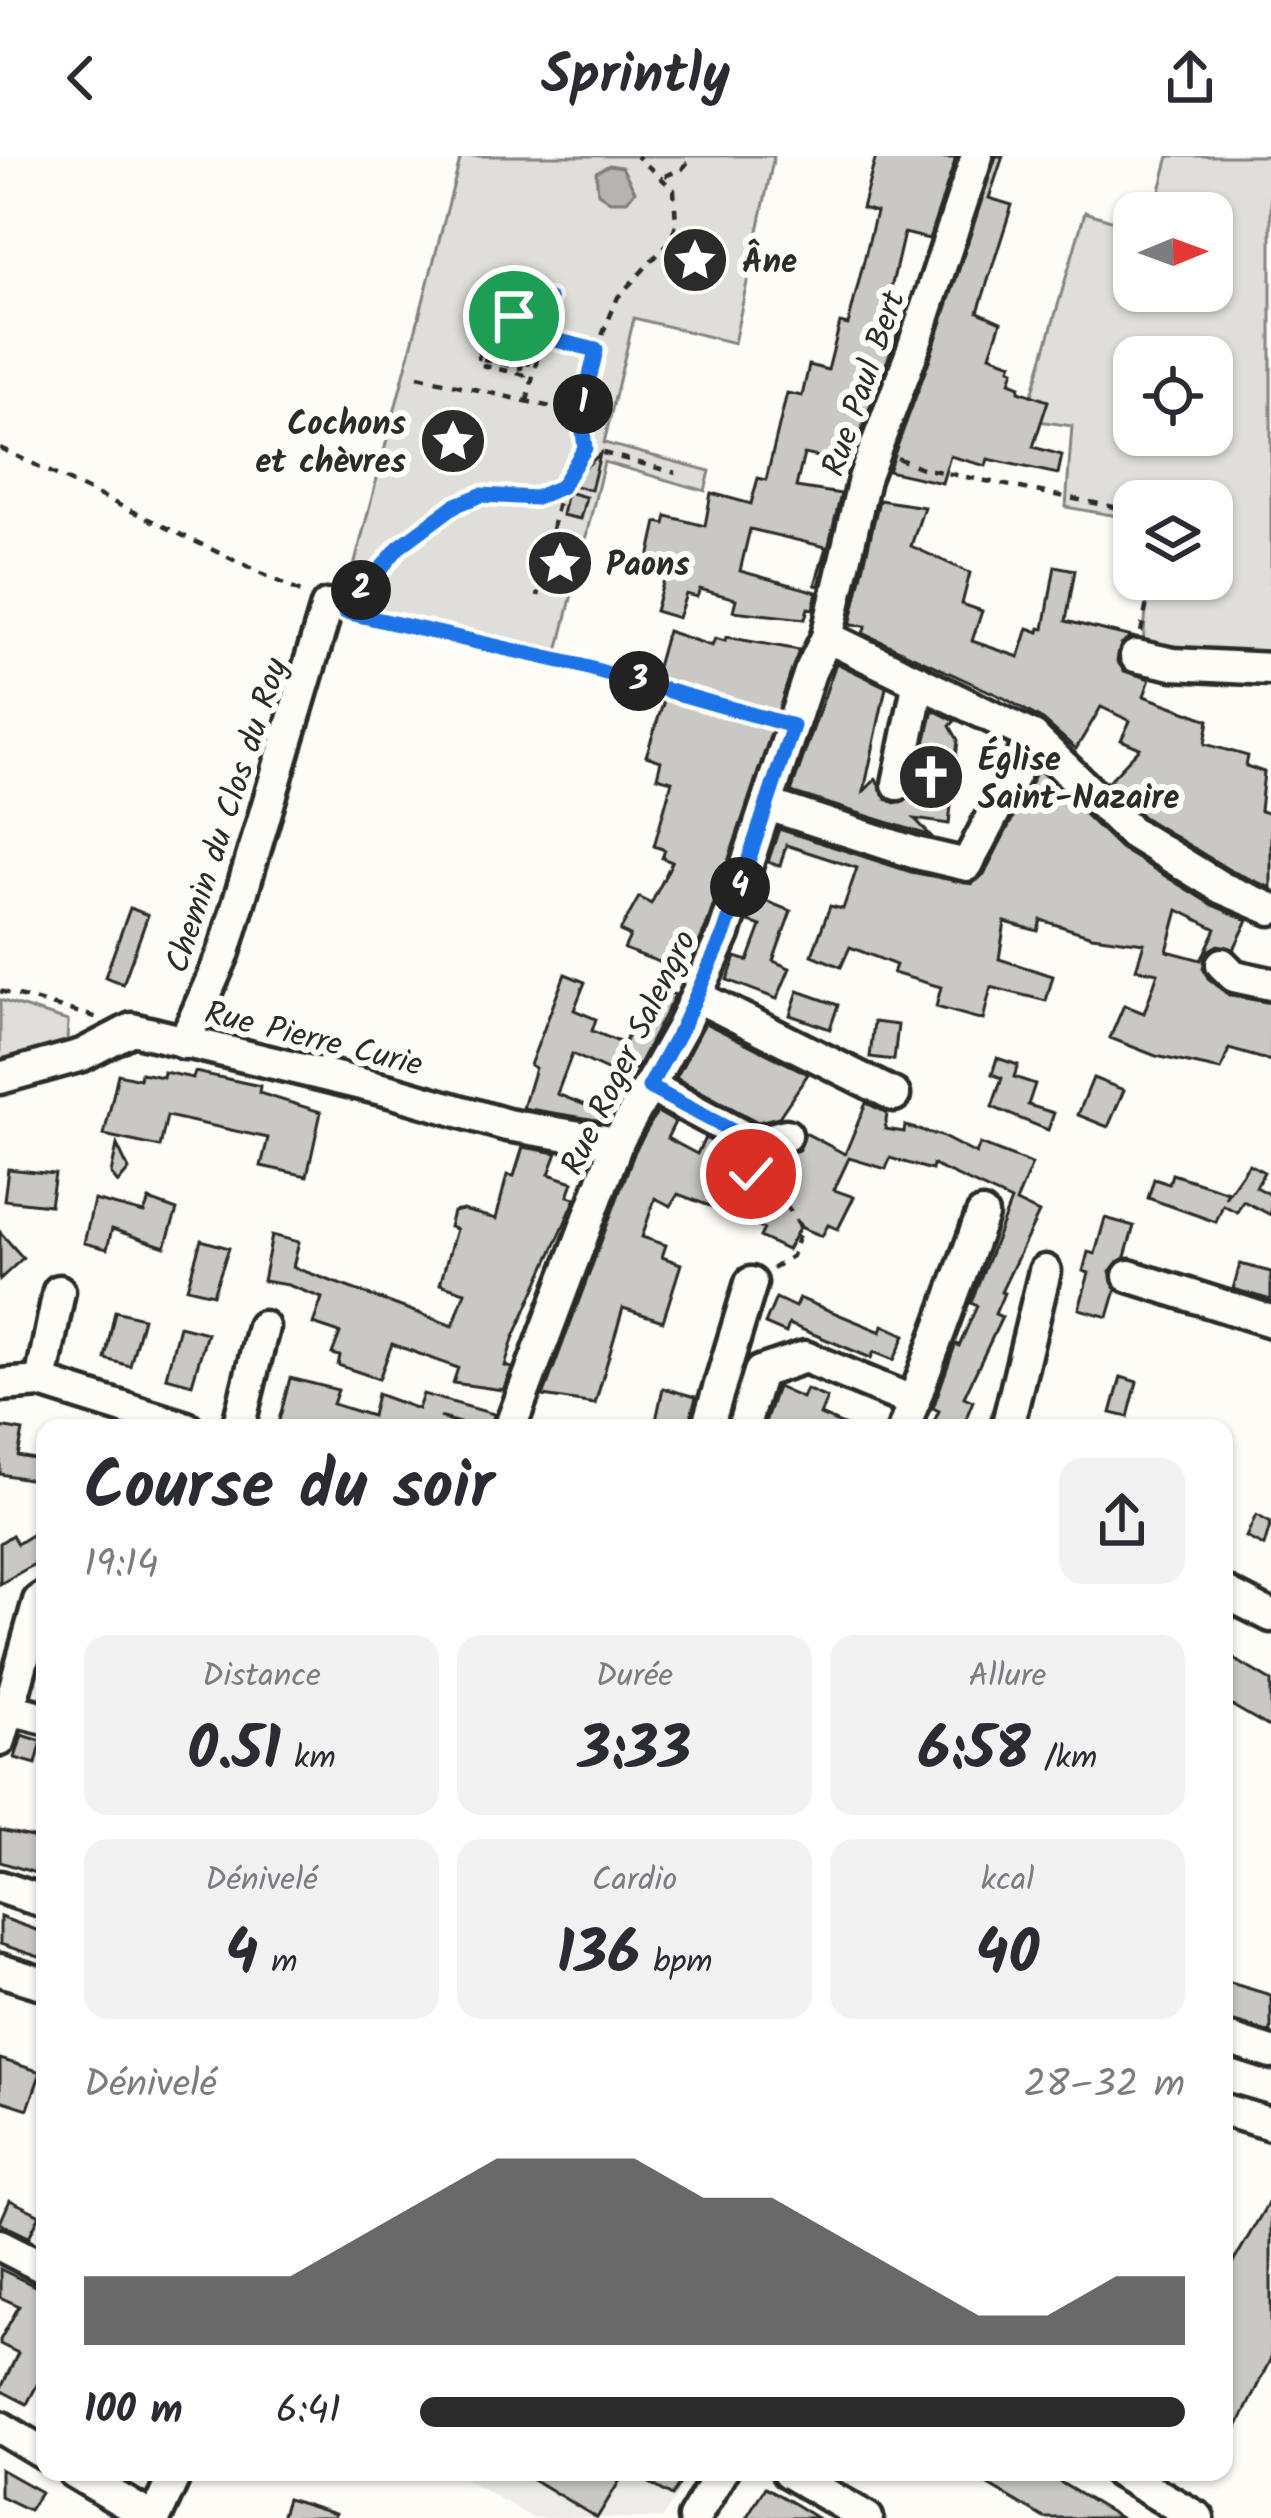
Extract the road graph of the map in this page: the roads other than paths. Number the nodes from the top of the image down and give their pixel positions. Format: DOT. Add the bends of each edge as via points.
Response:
graph roads {
  1 [pos="977,156"];
  2 [pos="336,609"];
  3 [pos="826,637"];
  4 [pos="1136,656"];
  5 [pos="1271,669"];
  6 [pos="919,681"];
  7 [pos="1033,737"];
  8 [pos="898,784"];
  9 [pos="768,805"];
  10 [pos="1271,909"];
  11 [pos="1222,964"];
  12 [pos="1271,984"];
  13 [pos="695,996"];
  14 [pos="184,1043"];
  15 [pos="0,1078"];
  16 [pos="649,1087"];
  17 [pos="894,1095"];
  18 [pos="786,1135"];
  19 [pos="617,1143"];
  20 [pos="982,1215"];
  21 [pos="1046,1271"];
  22 [pos="1129,1276"];
  23 [pos="751,1283"];
  24 [pos="59,1291"];
  25 [pos="1271,1322"];
  26 [pos="263,1327"];
  27 [pos="41,1382"];
  28 [pos="0,1385"];
  29 [pos="909,1415"];
  30 [pos="158,1419"];
  31 [pos="240,1419"];
  32 [pos="513,1419"];
  33 [pos="710,1419"];
  34 [pos="746,1419"];
  35 [pos="1008,1419"];
  36 [pos="1233,1597"];
  37 [pos="36,1608"];
  38 [pos="1271,1616"];
  39 [pos="9,1709"];
  40 [pos="36,1716"];
  41 [pos="0,1740"];
  42 [pos="0,1887"];
  43 [pos="36,1899"];
  44 [pos="0,1970"];
  45 [pos="36,1981"];
  46 [pos="1233,2041"];
  47 [pos="1271,2053"];
  48 [pos="1233,2113"];
  49 [pos="1271,2124"];
  50 [pos="0,2246"];
  51 [pos="36,2264"];
  52 [pos="0,2427"];
  53 [pos="36,2449"];
  54 [pos="79,2481"];
  55 [pos="88,2481"];
  56 [pos="172,2481"];
  57 [pos="716,2481"];
  58 [pos="803,2481"];
  59 [pos="1134,2481"];
  60 [pos="96,2518"];
  61 [pos="153,2518"];
  62 [pos="694,2518"];
  63 [pos="867,2518"];
  64 [pos="1198,2518"];
  1 -- 3 [label="street, Rue Paul Bert" via="864,479"];
  2 -- 14 [label="street, Chemin du Clos du Roy" via="224,952"];
  3 -- 6 [label="street"];
  3 -- 9 [label="street, Rue Roger Salengro"];
  4 -- 5 [label="street"];
  6 -- 7 [label="street"];
  6 -- 8 [label="street"];
  7 -- 9 [label="street" via="967,865"];
  7 -- 10 [label="street" via="1131,832"];
  9 -- 13 [label="street, Rue Roger Salengro"];
  11 -- 12 [label="street" via="1234,976"];
  13 -- 16 [label="street, Rue Roger Salengro"];
  13 -- 17 [label="street"];
  14 -- 15 [label="street, Rue Pierre Curie" via="133,1028 82,1055"];
  14 -- 19 [label="street, Rue Pierre Curie" via="507,1125"];
  16 -- 18 [label="street" via="755,1143"];
  16 -- 19 [label="street, Rue Roger Salengro"];
  19 -- 32 [label="street, Rue Roger Salengro"];
  20 -- 29 [label="street"];
  21 -- 35 [label="street"];
  22 -- 25 [label="street"];
  23 -- 33 [label="street"];
  24 -- 27 [label="street"];
  26 -- 31 [label="street"];
  27 -- 28 [label="street"];
  27 -- 30 [label="street"];
  29 -- 34 [label="street" via="806,1357 760,1372"];
  36 -- 38 [label="street"];
  37 -- 39 [label="street"];
  39 -- 40 [label="street"];
  39 -- 41 [label="street"];
  42 -- 43 [label="street"];
  44 -- 45 [label="street"];
  46 -- 47 [label="street"];
  48 -- 49 [label="street"];
  50 -- 51 [label="street"];
  52 -- 53 [label="street"];
  54 -- 60 [label="street"];
  55 -- 61 [label="street"];
  56 -- 61 [label="street"];
  57 -- 62 [label="street"];
  58 -- 63 [label="street"];
  59 -- 64 [label="street"];
}
